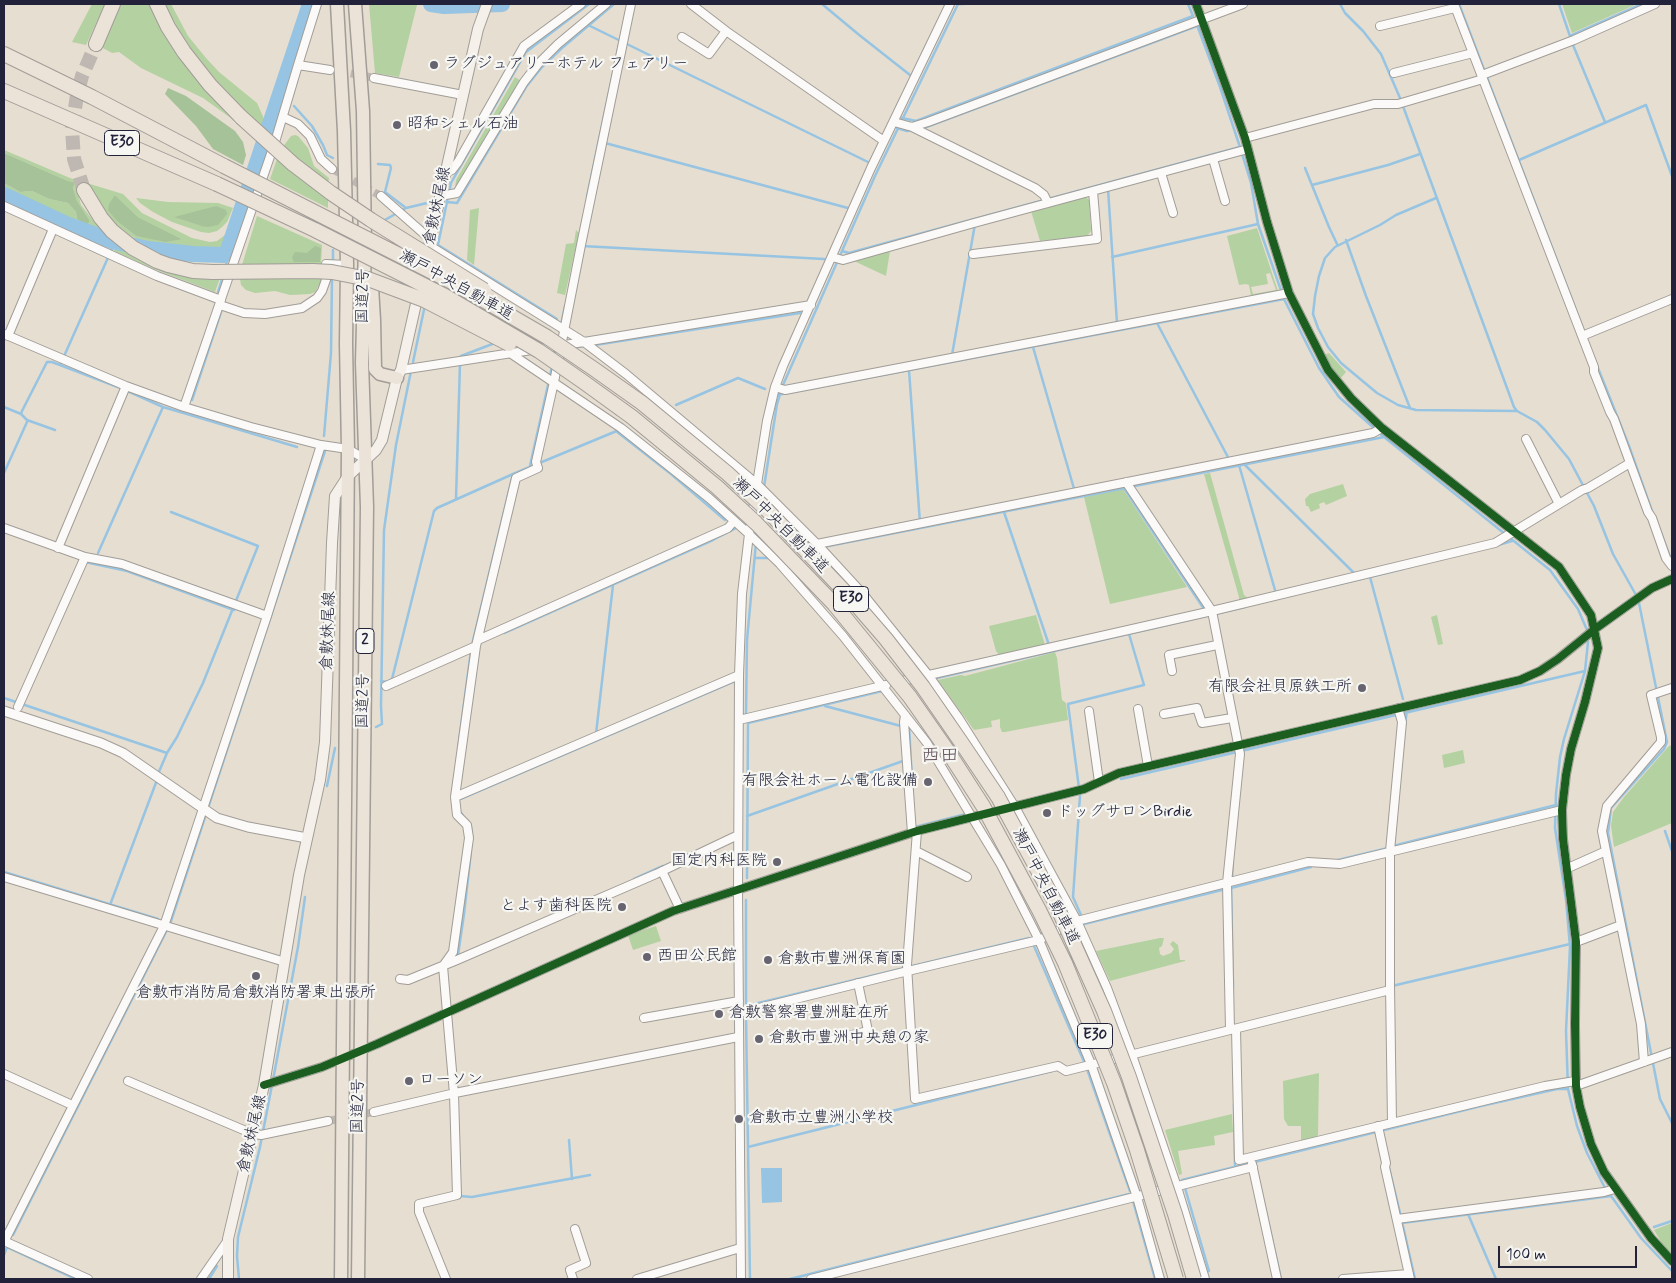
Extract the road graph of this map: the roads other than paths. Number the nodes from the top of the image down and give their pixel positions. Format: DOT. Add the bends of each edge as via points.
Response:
graph roads {
  1 [pos="114,4"];
  2 [pos="157,4"];
  3 [pos="317,4"];
  4 [pos="337,4"];
  5 [pos="355,4"];
  6 [pos="581,4"];
  7 [pos="606,4"];
  8 [pos="632,4"];
  9 [pos="691,4"];
  10 [pos="950,4"];
  11 [pos="1196,4"];
  12 [pos="1243,4"];
  13 [pos="1655,4"];
  14 [pos="1454,6"];
  15 [pos="486,7"];
  16 [pos="1201,19"];
  17 [pos="1380,26"];
  18 [pos="726,32"];
  19 [pos="682,38"];
  20 [pos="96,44"];
  21 [pos="1473,53"];
  22 [pos="4,54"];
  23 [pos="298,66"];
  24 [pos="330,70"];
  25 [pos="1394,73"];
  26 [pos="1484,75"];
  27 [pos="374,78"];
  28 [pos="4,91"];
  29 [pos="463,95"];
  30 [pos="283,116"];
  31 [pos="898,123"];
  32 [pos="912,127"];
  33 [pos="1245,138"];
  34 [pos="884,141"];
  35 [pos="1243,150"];
  36 [pos="1213,158"];
  37 [pos="332,169"];
  38 [pos="445,173"];
  39 [pos="1161,173"];
  40 [pos="84,190"];
  41 [pos="1093,191"];
  42 [pos="442,195"];
  43 [pos="381,196"];
  44 [pos="1225,201"];
  45 [pos="1048,203"];
  46 [pos="4,206"];
  47 [pos="1173,213"];
  48 [pos="53,229"];
  49 [pos="365,245"];
  50 [pos="431,245"];
  51 [pos="973,254"];
  52 [pos="837,258"];
  53 [pos="337,264"];
  54 [pos="1284,294"];
  55 [pos="1672,299"];
  56 [pos="221,303"];
  57 [pos="811,305"];
  58 [pos="563,329"];
  59 [pos="5,335"];
  60 [pos="1585,335"];
  61 [pos="584,342"];
  62 [pos="555,344"];
  63 [pos="510,353"];
  64 [pos="399,374"];
  65 [pos="551,380"];
  66 [pos="125,388"];
  67 [pos="779,388"];
  68 [pos="184,407"];
  69 [pos="632,417"];
  70 [pos="1378,430"];
  71 [pos="1526,439"];
  72 [pos="321,444"];
  73 [pos="348,449"];
  74 [pos="365,459"];
  75 [pos="1630,463"];
  76 [pos="348,476"];
  77 [pos="1126,482"];
  78 [pos="762,488"];
  79 [pos="1559,504"];
  80 [pos="738,524"];
  81 [pos="4,528"];
  82 [pos="1509,535"];
  83 [pos="754,539"];
  84 [pos="820,547"];
  85 [pos="58,548"];
  86 [pos="84,560"];
  87 [pos="1672,566"];
  88 [pos="1672,579"];
  89 [pos="1210,613"];
  90 [pos="267,616"];
  91 [pos="1595,630"];
  92 [pos="474,645"];
  93 [pos="1217,645"];
  94 [pos="1172,672"];
  95 [pos="739,675"];
  96 [pos="929,676"];
  97 [pos="883,685"];
  98 [pos="386,686"];
  99 [pos="1672,688"];
  100 [pos="19,705"];
  101 [pos="1138,709"];
  102 [pos="4,711"];
  103 [pos="1399,711"];
  104 [pos="1089,712"];
  105 [pos="1164,714"];
  106 [pos="905,715"];
  107 [pos="1232,718"];
  108 [pos="739,720"];
  109 [pos="1238,749"];
  110 [pos="1148,766"];
  111 [pos="1099,782"];
  112 [pos="456,799"];
  113 [pos="1015,807"];
  114 [pos="204,809"];
  115 [pos="1558,810"];
  116 [pos="973,818"];
  117 [pos="914,832"];
  118 [pos="738,835"];
  119 [pos="307,838"];
  120 [pos="1391,849"];
  121 [pos="916,851"];
  122 [pos="1606,851"];
  123 [pos="1568,868"];
  124 [pos="662,871"];
  125 [pos="4,877"];
  126 [pos="967,878"];
  127 [pos="1227,886"];
  128 [pos="738,890"];
  129 [pos="680,909"];
  130 [pos="1077,921"];
  131 [pos="1621,925"];
  132 [pos="167,927"];
  133 [pos="1039,940"];
  134 [pos="1576,942"];
  135 [pos="286,962"];
  136 [pos="443,966"];
  137 [pos="906,969"];
  138 [pos="400,979"];
  139 [pos="858,983"];
  140 [pos="1390,988"];
  141 [pos="739,1001"];
  142 [pos="446,1013"];
  143 [pos="739,1013"];
  144 [pos="644,1018"];
  145 [pos="1232,1028"];
  146 [pos="738,1037"];
  147 [pos="832,1040"];
  148 [pos="360,1051"];
  149 [pos="1672,1052"];
  150 [pos="1132,1056"];
  151 [pos="343,1058"];
  152 [pos="1649,1060"];
  153 [pos="1091,1064"];
  154 [pos="4,1074"];
  155 [pos="128,1081"];
  156 [pos="1572,1083"];
  157 [pos="266,1085"];
  158 [pos="456,1093"];
  159 [pos="72,1105"];
  160 [pos="374,1112"];
  161 [pos="328,1121"];
  162 [pos="1392,1124"];
  163 [pos="1379,1130"];
  164 [pos="260,1134"];
  165 [pos="1252,1163"];
  166 [pos="1177,1187"];
  167 [pos="1610,1191"];
  168 [pos="1137,1197"];
  169 [pos="1400,1218"];
  170 [pos="575,1229"];
  171 [pos="228,1239"];
  172 [pos="4,1241"];
  173 [pos="740,1248"];
  174 [pos="1672,1261"];
  175 [pos="1409,1277"];
  176 [pos="88,1279"];
  177 [pos="201,1279"];
  178 [pos="228,1279"];
  179 [pos="341,1279"];
  180 [pos="358,1279"];
  181 [pos="446,1279"];
  182 [pos="573,1279"];
  183 [pos="637,1279"];
  184 [pos="741,1279"];
  185 [pos="811,1279"];
  186 [pos="1160,1279"];
  187 [pos="1176,1279"];
  188 [pos="1194,1279"];
  189 [pos="1205,1279"];
  190 [pos="1277,1279"];
  191 [pos="1343,1279"];
  1 -- 20 [label="highway"];
  2 -- 62 [label="highway, bridge" via="184,52 210,85 288,159 371,220 513,308"];
  3 -- 23 [label="street"];
  4 -- 53 [label="highway, 国道2号 / 2" via="344,131"];
  5 -- 49 [label="highway, 国道2号 / 2" via="363,111"];
  6 -- 38 [label="street" via="524,46 463,154 452,170"];
  7 -- 42 [label="street" via="538,64 456,193"];
  8 -- 58 [label="street"];
  9 -- 18 [label="street"];
  10 -- 31 [label="street"];
  11 -- 16 [label="street"];
  12 -- 16 [label="street"];
  13 -- 26 [label="street"];
  14 -- 17 [label="street"];
  14 -- 21 [label="street"];
  15 -- 29 [label="main road, 倉敷妹尾線"];
  16 -- 32 [label="street"];
  16 -- 33 [label="street"];
  18 -- 19 [label="street" via="709,54"];
  18 -- 34 [label="street"];
  21 -- 25 [label="street"];
  21 -- 26 [label="street"];
  22 -- 62 [label="highway, 瀬戸中央自動車道 / E30, bridge" via="400,254"];
  23 -- 24 [label="street"];
  23 -- 30 [label="street"];
  26 -- 33 [label="street" via="1401,103 1374,104"];
  26 -- 60 [label="street"];
  27 -- 29 [label="street"];
  28 -- 69 [label="highway, 瀬戸中央自動車道 / E30, bridge" via="217,184 445,296 538,351"];
  29 -- 38 [label="main road, 倉敷妹尾線"];
  30 -- 37 [label="street" via="310,136 321,159"];
  30 -- 56 [label="street"];
  31 -- 32 [label="street"];
  31 -- 34 [label="street"];
  32 -- 45 [label="street" via="1035,188"];
  33 -- 35 [label="street"];
  34 -- 52 [label="street"];
  35 -- 36 [label="street"];
  35 -- 54 [label="street" via="1267,222"];
  36 -- 39 [label="street"];
  36 -- 44 [label="street"];
  38 -- 42 [label="main road, 倉敷妹尾線"];
  39 -- 41 [label="street"];
  39 -- 47 [label="street"];
  40 -- 69 [label="highway, bridge" via="112,231 157,261 213,272 291,270 332,272 368,279 444,309 542,361"];
  41 -- 45 [label="street"];
  41 -- 51 [label="street" via="1098,239"];
  42 -- 50 [label="main road, 倉敷妹尾線"];
  43 -- 50 [label="street"];
  45 -- 52 [label="street"];
  46 -- 48 [label="street"];
  48 -- 56 [label="street"];
  48 -- 59 [label="street"];
  49 -- 64 [label="highway" via="372,292 375,369 380,374"];
  49 -- 74 [label="highway, 国道2号 / 2" via="362,363"];
  50 -- 58 [label="street"];
  50 -- 64 [label="main road, 倉敷妹尾線"];
  52 -- 57 [label="street"];
  53 -- 56 [label="street" via="326,264 327,276 322,291 302,308 266,314 244,313"];
  53 -- 73 [label="highway, 国道2号 / 2" via="346,344"];
  54 -- 67 [label="street"];
  54 -- 70 [label="street" via="1328,370"];
  55 -- 60 [label="street"];
  56 -- 68 [label="street"];
  57 -- 61 [label="street"];
  57 -- 67 [label="street"];
  58 -- 61 [label="street"];
  58 -- 62 [label="street"];
  59 -- 66 [label="street"];
  60 -- 75 [label="street" via="1594,372"];
  61 -- 62 [label="street"];
  61 -- 78 [label="street"];
  62 -- 63 [label="street"];
  62 -- 65 [label="street"];
  62 -- 188 [label="highway, 瀬戸中央自動車道 / E30, bridge" via="642,403 766,509 879,632 961,742 998,797 1027,850 1104,1011 1129,1077"];
  63 -- 64 [label="street"];
  63 -- 65 [label="street"];
  64 -- 74 [label="main road, 倉敷妹尾線" via="382,440"];
  65 -- 80 [label="street" via="621,428"];
  65 -- 92 [label="street" via="538,468 516,478"];
  66 -- 68 [label="street"];
  66 -- 85 [label="street"];
  67 -- 78 [label="street" via="767,421"];
  68 -- 72 [label="street"];
  69 -- 187 [label="highway, 瀬戸中央自動車道 / E30, bridge" via="756,523 834,604 910,697 983,806 1039,910 1088,1017 1137,1150"];
  70 -- 77 [label="street"];
  70 -- 82 [label="street"];
  71 -- 79 [label="street"];
  72 -- 73 [label="street"];
  72 -- 90 [label="street"];
  73 -- 74 [label="street"];
  73 -- 76 [label="highway, 国道2号 / 2"];
  74 -- 76 [label="main road, 倉敷妹尾線"];
  74 -- 148 [label="highway, 国道2号 / 2"];
  75 -- 79 [label="street"];
  75 -- 87 [label="street" via="1666,558"];
  76 -- 119 [label="main road, 倉敷妹尾線" via="335,496 325,742"];
  76 -- 151 [label="highway, 国道2号 / 2"];
  77 -- 84 [label="street" via="920,523"];
  77 -- 89 [label="street"];
  78 -- 83 [label="street"];
  78 -- 84 [label="street"];
  79 -- 82 [label="street"];
  80 -- 83 [label="street"];
  80 -- 92 [label="street"];
  81 -- 85 [label="street"];
  82 -- 89 [label="street" via="1495,543"];
  82 -- 91 [label="street" via="1558,567 1591,615"];
  83 -- 95 [label="street" via="742,594"];
  83 -- 97 [label="street"];
  84 -- 96 [label="street" via="863,594"];
  85 -- 86 [label="street"];
  86 -- 90 [label="street" via="122,564"];
  86 -- 100 [label="street"];
  88 -- 91 [label="street" via="1652,588"];
  89 -- 93 [label="street"];
  89 -- 96 [label="street"];
  90 -- 114 [label="street"];
  91 -- 103 [label="street" via="1540,671 1520,680"];
  91 -- 115 [label="street" via="1598,648"];
  92 -- 98 [label="street"];
  92 -- 112 [label="street"];
  93 -- 94 [label="street" via="1169,655"];
  93 -- 107 [label="street"];
  95 -- 108 [label="street"];
  95 -- 112 [label="street"];
  96 -- 97 [label="street"];
  96 -- 113 [label="street"];
  97 -- 106 [label="street"];
  97 -- 108 [label="street"];
  99 -- 122 [label="street" via="1651,695 1661,742 1607,806 1602,831"];
  101 -- 110 [label="street"];
  102 -- 114 [label="street" via="123,753"];
  103 -- 109 [label="street"];
  103 -- 120 [label="street" via="1402,722"];
  104 -- 111 [label="street"];
  105 -- 107 [label="street" via="1197,708 1202,723"];
  106 -- 116 [label="street" via="927,743"];
  106 -- 117 [label="street"];
  107 -- 109 [label="street"];
  108 -- 118 [label="street"];
  109 -- 110 [label="street"];
  109 -- 127 [label="street"];
  110 -- 111 [label="street"];
  111 -- 113 [label="street"];
  112 -- 136 [label="street" via="458,814 467,825 469,838 453,952"];
  113 -- 116 [label="street"];
  113 -- 130 [label="street"];
  114 -- 119 [label="street" via="216,818 248,828"];
  114 -- 132 [label="street"];
  115 -- 120 [label="street"];
  115 -- 123 [label="street"];
  116 -- 117 [label="street"];
  116 -- 133 [label="street"];
  117 -- 121 [label="street"];
  117 -- 128 [label="street"];
  118 -- 124 [label="street"];
  118 -- 128 [label="street"];
  119 -- 135 [label="main road, 倉敷妹尾線"];
  120 -- 127 [label="street" via="1340,864 1308,862"];
  120 -- 140 [label="street"];
  121 -- 126 [label="street"];
  121 -- 137 [label="street"];
  122 -- 123 [label="street"];
  122 -- 131 [label="street"];
  123 -- 134 [label="street"];
  124 -- 129 [label="street"];
  124 -- 136 [label="street"];
  125 -- 132 [label="street"];
  127 -- 130 [label="street"];
  127 -- 145 [label="street"];
  128 -- 129 [label="street"];
  128 -- 141 [label="street"];
  129 -- 142 [label="street"];
  130 -- 133 [label="street"];
  130 -- 150 [label="street" via="1107,988"];
  131 -- 134 [label="street"];
  131 -- 152 [label="street"];
  132 -- 135 [label="street"];
  132 -- 159 [label="street"];
  133 -- 137 [label="street"];
  133 -- 153 [label="street"];
  134 -- 156 [label="street"];
  135 -- 157 [label="main road, 倉敷妹尾線"];
  136 -- 138 [label="street" via="408,980"];
  136 -- 142 [label="street"];
  137 -- 139 [label="street"];
  137 -- 153 [label="street" via="915,1100 1058,1066 1066,1071"];
  139 -- 143 [label="street"];
  139 -- 147 [label="street" via="868,1032"];
  140 -- 145 [label="street"];
  140 -- 162 [label="street"];
  141 -- 143 [label="street"];
  141 -- 144 [label="street"];
  142 -- 148 [label="street"];
  142 -- 158 [label="street"];
  143 -- 146 [label="street"];
  145 -- 150 [label="street"];
  145 -- 165 [label="street" via="1239,1160"];
  146 -- 158 [label="street"];
  146 -- 173 [label="street"];
  148 -- 151 [label="street"];
  148 -- 180 [label="highway, 国道2号 / 2"];
  149 -- 152 [label="street"];
  150 -- 153 [label="street"];
  150 -- 166 [label="street"];
  151 -- 157 [label="street"];
  151 -- 179 [label="highway, 国道2号 / 2"];
  152 -- 156 [label="street"];
  153 -- 168 [label="street"];
  154 -- 159 [label="street"];
  155 -- 164 [label="street"];
  156 -- 162 [label="street" via="1544,1086"];
  156 -- 167 [label="street"];
  157 -- 164 [label="main road, 倉敷妹尾線"];
  158 -- 160 [label="street"];
  158 -- 181 [label="street" via="458,1195 419,1204 419,1212"];
  159 -- 172 [label="street"];
  161 -- 164 [label="street"];
  162 -- 163 [label="street"];
  163 -- 165 [label="street"];
  163 -- 169 [label="street" via="1385,1168"];
  164 -- 171 [label="main road, 倉敷妹尾線"];
  165 -- 166 [label="street"];
  165 -- 190 [label="street"];
  166 -- 168 [label="street"];
  166 -- 189 [label="street"];
  167 -- 169 [label="street"];
  167 -- 174 [label="street"];
  168 -- 185 [label="street"];
  168 -- 186 [label="street"];
  169 -- 175 [label="street"];
  170 -- 182 [label="street" via="586,1263 570,1270"];
  171 -- 177 [label="street"];
  171 -- 178 [label="main road, 倉敷妹尾線"];
  172 -- 176 [label="street"];
  173 -- 183 [label="street"];
  173 -- 184 [label="street"];
  175 -- 191 [label="street"];
}
